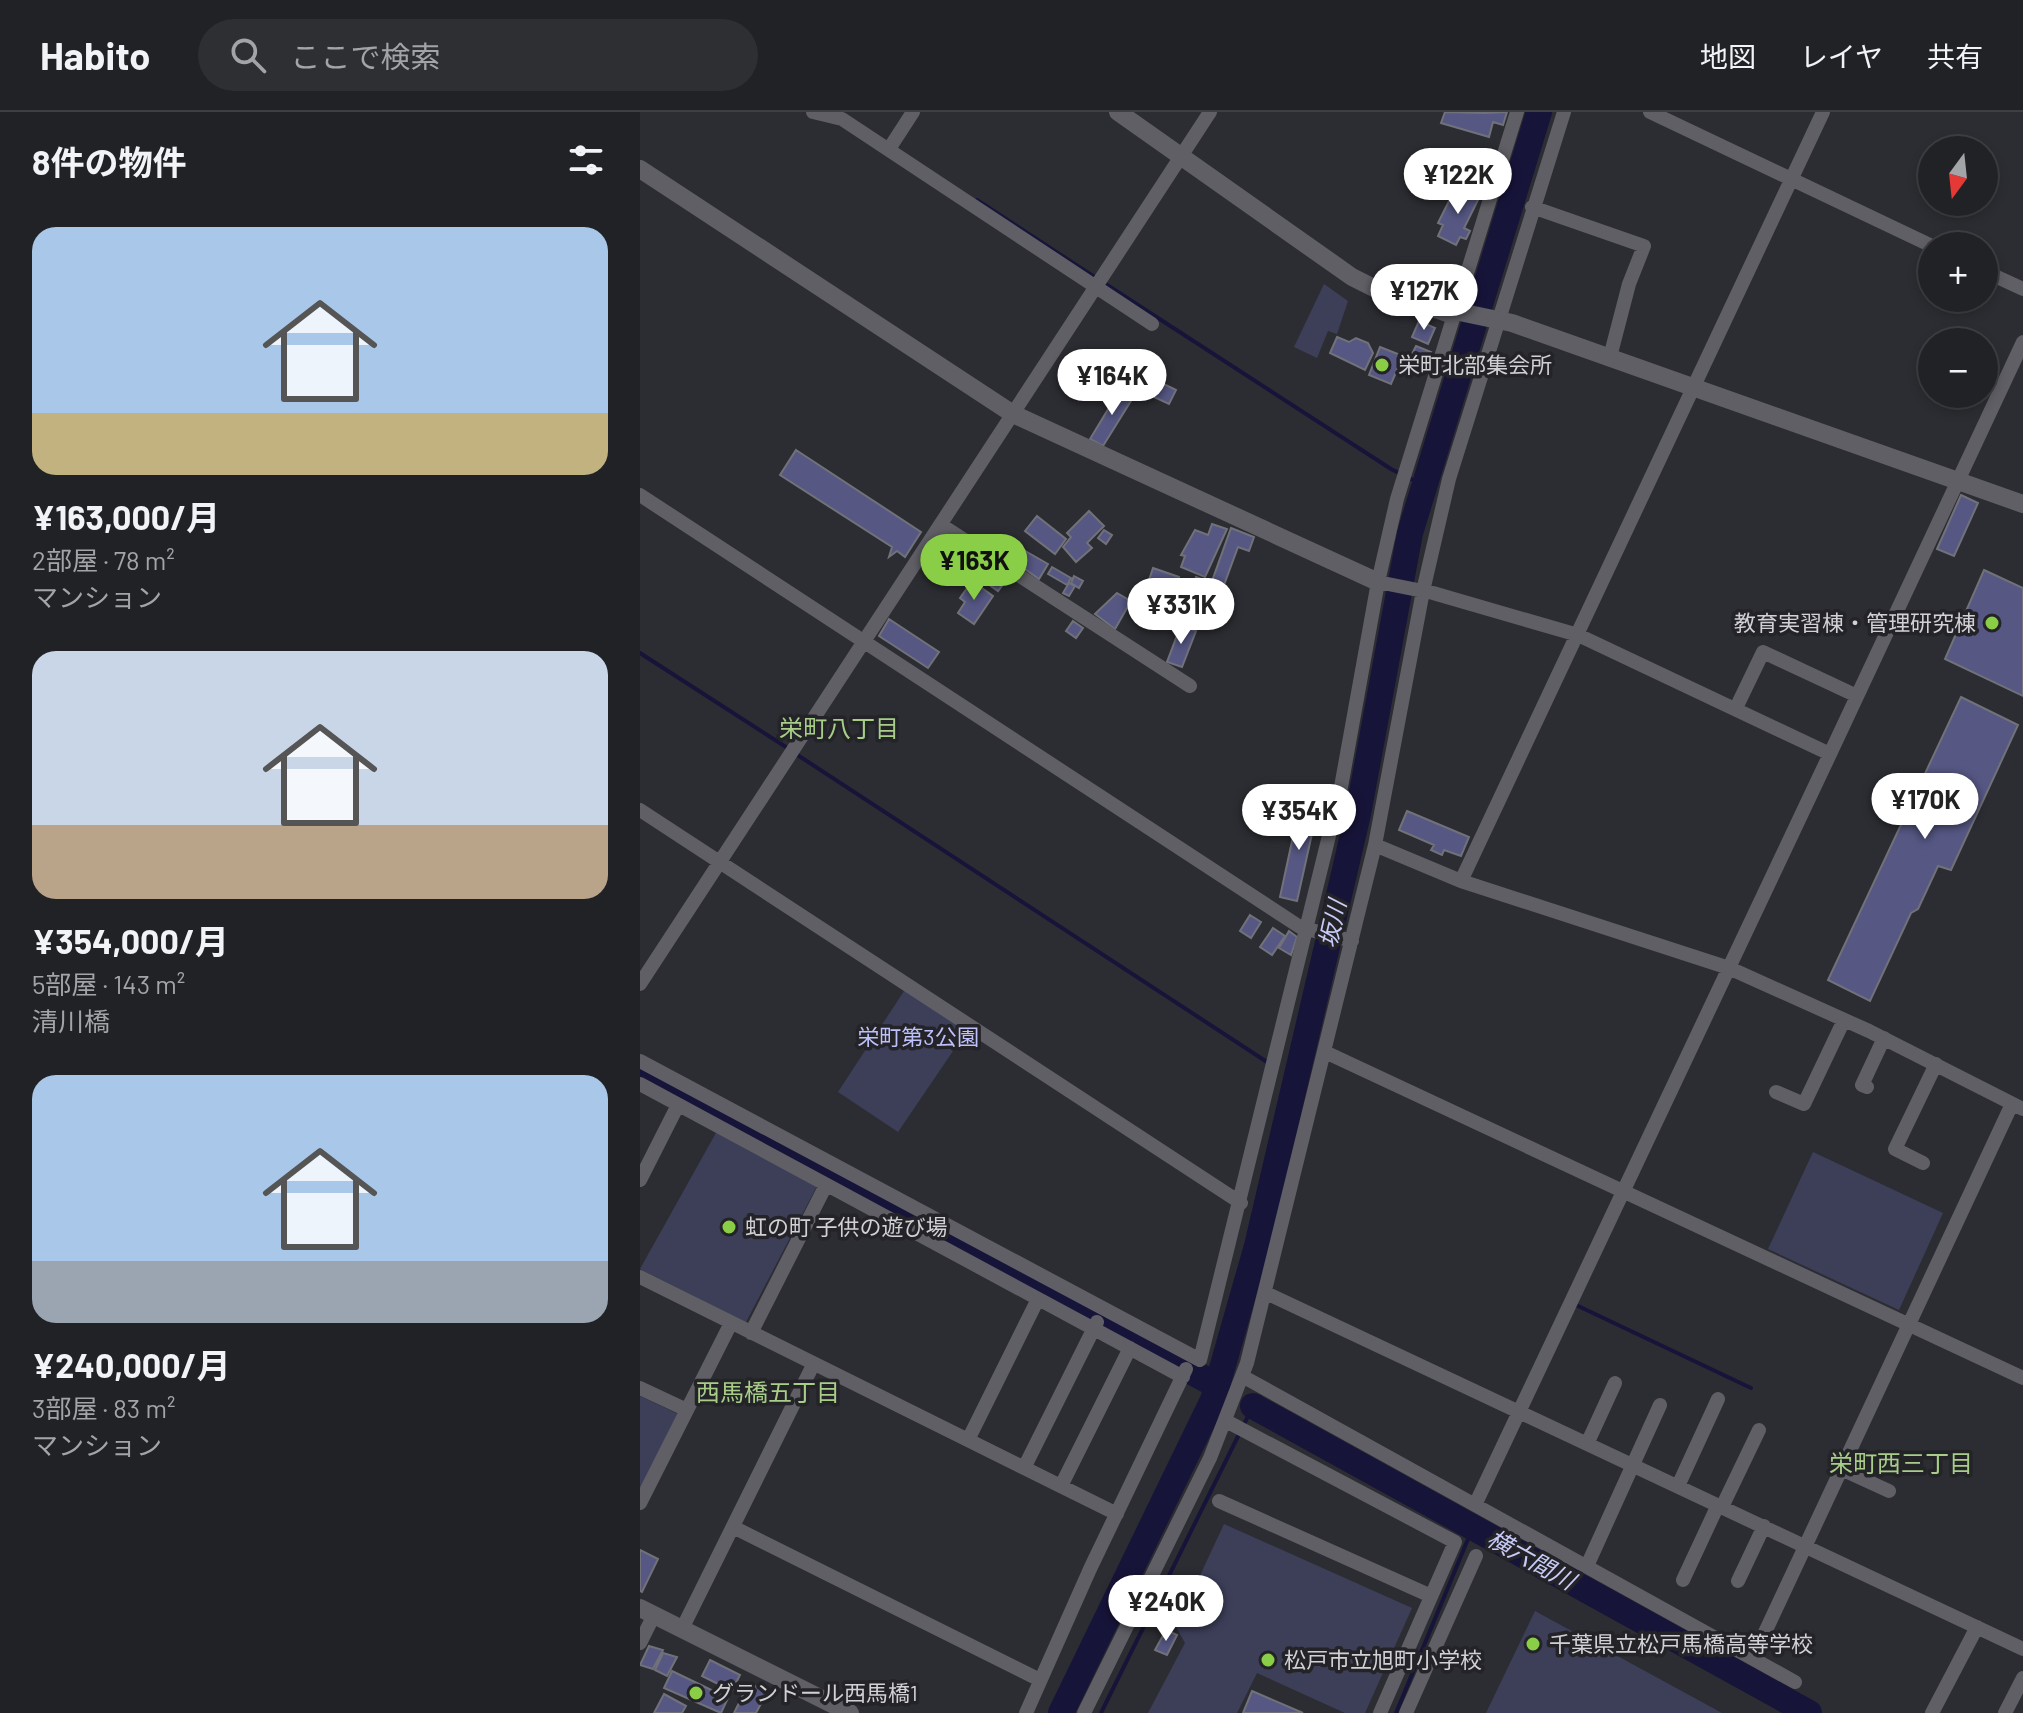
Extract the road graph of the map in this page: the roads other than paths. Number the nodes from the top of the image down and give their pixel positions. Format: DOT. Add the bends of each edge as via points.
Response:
graph roads {
  1 [pos="813,112"];
  2 [pos="913,112"];
  3 [pos="1118,112"];
  4 [pos="1210,112"];
  5 [pos="1517,112"];
  6 [pos="1564,112"];
  7 [pos="1650,112"];
  8 [pos="1823,112"];
  9 [pos="889,149"];
  10 [pos="1182,154"];
  11 [pos="640,169"];
  12 [pos="1792,179"];
  13 [pos="1532,207"];
  14 [pos="1918,239"];
  15 [pos="1998,277"];
  16 [pos="1096,287"];
  17 [pos="2023,289"];
  18 [pos="1457,312"];
  19 [pos="1497,320"];
  20 [pos="1152,324"];
  21 [pos="2023,342"];
  22 [pos="1610,357"];
  23 [pos="1694,387"];
  24 [pos="1013,414"];
  25 [pos="1958,481"];
  26 [pos="640,495"];
  27 [pos="2023,504"];
  28 [pos="941,525"];
  29 [pos="1381,583"];
  30 [pos="1420,591"];
  31 [pos="1578,635"];
  32 [pos="864,642"];
  33 [pos="1190,686"];
  34 [pos="1857,696"];
  35 [pos="1736,708"];
  36 [pos="1830,754"];
  37 [pos="640,810"];
  38 [pos="1375,845"];
  39 [pos="721,863"];
  40 [pos="1461,881"];
  41 [pos="1310,931"];
  42 [pos="1350,940"];
  43 [pos="1729,968"];
  44 [pos="640,984"];
  45 [pos="1844,1020"];
  46 [pos="1884,1038"];
  47 [pos="1325,1052"];
  48 [pos="640,1061"];
  49 [pos="1936,1064"];
  50 [pos="640,1084"];
  51 [pos="1867,1087"];
  52 [pos="1776,1092"];
  53 [pos="678,1105"];
  54 [pos="2018,1106"];
  55 [pos="1923,1163"];
  56 [pos="640,1180"];
  57 [pos="826,1185"];
  58 [pos="1622,1190"];
  59 [pos="1241,1203"];
  60 [pos="640,1277"];
  61 [pos="1266,1293"];
  62 [pos="1038,1299"];
  63 [pos="1102,1311"];
  64 [pos="731,1323"];
  65 [pos="1908,1325"];
  66 [pos="1093,1328"];
  67 [pos="751,1333"];
  68 [pos="1130,1348"];
  69 [pos="1191,1360"];
  70 [pos="813,1365"];
  71 [pos="1183,1377"];
  72 [pos="2023,1378"];
  73 [pos="1241,1379"];
  74 [pos="1615,1383"];
  75 [pos="640,1388"];
  76 [pos="1718,1399"];
  77 [pos="1660,1405"];
  78 [pos="687,1410"];
  79 [pos="1519,1412"];
  80 [pos="1228,1415"];
  81 [pos="1759,1430"];
  82 [pos="968,1440"];
  83 [pos="1587,1444"];
  84 [pos="1633,1466"];
  85 [pos="1024,1468"];
  86 [pos="1841,1469"];
  87 [pos="1061,1486"];
  88 [pos="1678,1486"];
  89 [pos="1889,1491"];
  90 [pos="641,1498"];
  91 [pos="1219,1501"];
  92 [pos="1475,1505"];
  93 [pos="1720,1506"];
  94 [pos="1117,1514"];
  95 [pos="1764,1526"];
  96 [pos="733,1527"];
  97 [pos="1806,1545"];
  98 [pos="1476,1556"];
  99 [pos="1587,1566"];
  100 [pos="1683,1580"];
  101 [pos="1738,1581"];
  102 [pos="1431,1596"];
  103 [pos="647,1612"];
  104 [pos="1977,1627"];
  105 [pos="682,1629"];
  106 [pos="640,1643"];
  107 [pos="2023,1649"];
  108 [pos="1753,1658"];
  109 [pos="2023,1678"];
  110 [pos="1040,1680"];
  111 [pos="1795,1682"];
  112 [pos="1391,1687"];
  113 [pos="1413,1698"];
  114 [pos="850,1713"];
  115 [pos="1026,1713"];
  116 [pos="1084,1713"];
  117 [pos="1380,1713"];
  118 [pos="1406,1713"];
  119 [pos="1932,1713"];
  120 [pos="2005,1713"];
  1 -- 9 [label="street" via="842,119"];
  2 -- 9 [label="street"];
  3 -- 10 [label="street"];
  4 -- 10 [label="street"];
  5 -- 18 [label="street"];
  6 -- 13 [label="street"];
  7 -- 12 [label="street"];
  8 -- 12 [label="street"];
  9 -- 16 [label="street"];
  10 -- 16 [label="street"];
  10 -- 18 [label="street" via="1352,277"];
  11 -- 24 [label="street"];
  12 -- 14 [label="street"];
  12 -- 23 [label="street"];
  13 -- 19 [label="street"];
  13 -- 22 [label="street" via="1644,246"];
  15 -- 17 [label="street"];
  16 -- 20 [label="street"];
  16 -- 24 [label="street"];
  18 -- 19 [label="street"];
  18 -- 29 [label="street" via="1410,450"];
  19 -- 22 [label="street"];
  19 -- 30 [label="street"];
  21 -- 25 [label="street"];
  22 -- 23 [label="street"];
  23 -- 25 [label="street"];
  23 -- 31 [label="street"];
  24 -- 28 [label="street"];
  24 -- 29 [label="street"];
  25 -- 27 [label="street"];
  25 -- 34 [label="street"];
  26 -- 32 [label="street"];
  28 -- 32 [label="street"];
  28 -- 33 [label="street"];
  29 -- 30 [label="street"];
  29 -- 41 [label="street"];
  30 -- 31 [label="street"];
  30 -- 38 [label="street"];
  31 -- 35 [label="street"];
  31 -- 40 [label="street"];
  32 -- 39 [label="street"];
  32 -- 41 [label="street"];
  34 -- 35 [label="street" via="1763,652"];
  34 -- 36 [label="street"];
  35 -- 36 [label="street"];
  36 -- 43 [label="street"];
  37 -- 39 [label="street"];
  38 -- 40 [label="street"];
  38 -- 42 [label="street"];
  39 -- 44 [label="street"];
  39 -- 59 [label="street"];
  40 -- 43 [label="street"];
  41 -- 42 [label="street"];
  41 -- 59 [label="street"];
  42 -- 47 [label="street"];
  43 -- 45 [label="street"];
  43 -- 58 [label="street"];
  45 -- 46 [label="street"];
  45 -- 52 [label="street" via="1804,1104"];
  46 -- 49 [label="street"];
  46 -- 51 [label="street" via="1862,1085"];
  47 -- 58 [label="street"];
  47 -- 61 [label="street"];
  48 -- 63 [label="street"];
  49 -- 54 [label="street"];
  49 -- 55 [label="street" via="1895,1149"];
  50 -- 53 [label="street"];
  53 -- 56 [label="street"];
  53 -- 57 [label="street"];
  54 -- 65 [label="street"];
  57 -- 62 [label="street"];
  57 -- 67 [label="street"];
  58 -- 65 [label="street"];
  58 -- 79 [label="street"];
  59 -- 69 [label="street" via="1200,1360"];
  60 -- 64 [label="street"];
  61 -- 73 [label="street"];
  61 -- 79 [label="street"];
  62 -- 66 [label="street"];
  62 -- 82 [label="street"];
  63 -- 66 [label="street"];
  63 -- 69 [label="street"];
  64 -- 67 [label="street"];
  64 -- 78 [label="street"];
  65 -- 72 [label="street"];
  65 -- 86 [label="street"];
  66 -- 68 [label="street"];
  66 -- 85 [label="street"];
  67 -- 70 [label="street"];
  68 -- 71 [label="street"];
  68 -- 87 [label="street"];
  69 -- 71 [label="street"];
  70 -- 82 [label="street"];
  70 -- 96 [label="street"];
  71 -- 94 [label="street"];
  73 -- 80 [label="street"];
  73 -- 92 [label="street"];
  74 -- 83 [label="street"];
  75 -- 78 [label="street"];
  76 -- 88 [label="street"];
  77 -- 84 [label="street"];
  78 -- 90 [label="street"];
  79 -- 83 [label="street"];
  79 -- 92 [label="street"];
  80 -- 102 [label="street" via="1247,1431 1455,1542"];
  80 -- 116 [label="street"];
  81 -- 93 [label="street"];
  82 -- 85 [label="street"];
  83 -- 84 [label="street"];
  84 -- 88 [label="street"];
  84 -- 99 [label="street"];
  85 -- 87 [label="street"];
  86 -- 89 [label="street"];
  86 -- 97 [label="street"];
  87 -- 94 [label="street"];
  88 -- 93 [label="street"];
  91 -- 102 [label="street"];
  92 -- 99 [label="street"];
  93 -- 95 [label="street"];
  93 -- 100 [label="street"];
  94 -- 110 [label="street"];
  95 -- 97 [label="street"];
  95 -- 101 [label="street"];
  96 -- 105 [label="street"];
  96 -- 110 [label="street"];
  97 -- 104 [label="street"];
  97 -- 108 [label="street"];
  98 -- 113 [label="street"];
  99 -- 108 [label="street"];
  102 -- 112 [label="street"];
  103 -- 105 [label="street"];
  103 -- 106 [label="street"];
  104 -- 107 [label="street"];
  104 -- 119 [label="street"];
  105 -- 114 [label="street"];
  108 -- 111 [label="street"];
  109 -- 120 [label="street"];
  110 -- 115 [label="street"];
  112 -- 113 [label="street"];
  112 -- 117 [label="street"];
  113 -- 118 [label="street"];
}
